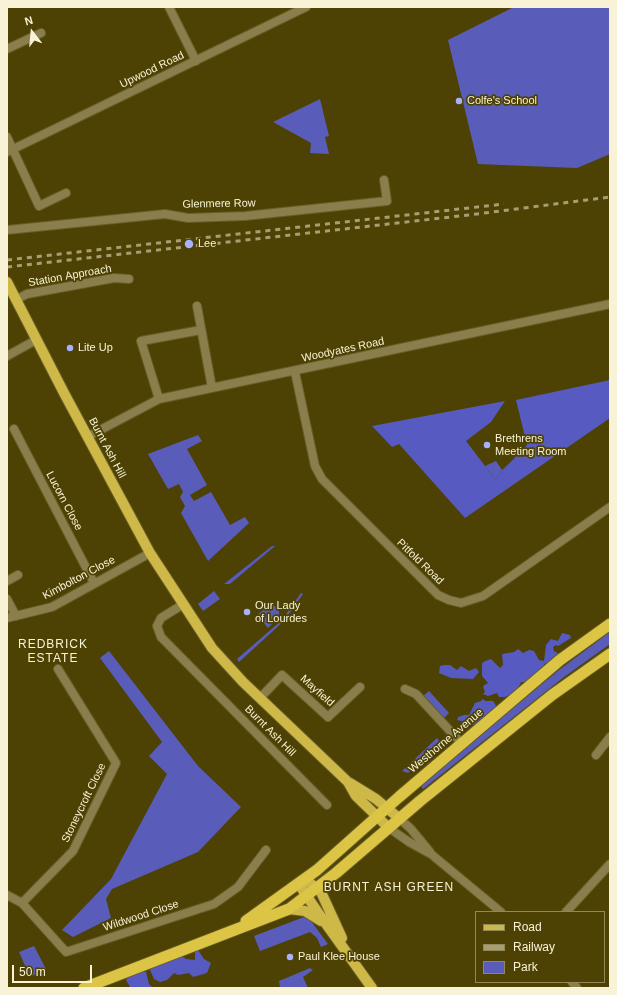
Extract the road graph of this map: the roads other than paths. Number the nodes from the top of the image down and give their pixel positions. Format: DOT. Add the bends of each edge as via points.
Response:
graph roads {
  1 [pos="169,7"];
  2 [pos="306,7"];
  3 [pos="41,33"];
  4 [pos="7,49"];
  5 [pos="196,61"];
  6 [pos="7,137"];
  7 [pos="10,151"];
  8 [pos="384,180"];
  9 [pos="66,193"];
  10 [pos="7,230"];
  11 [pos="129,279"];
  12 [pos="7,282"];
  13 [pos="15,300"];
  14 [pos="610,304"];
  15 [pos="197,306"];
  16 [pos="201,330"];
  17 [pos="36,340"];
  18 [pos="7,356"];
  19 [pos="295,372"];
  20 [pos="212,388"];
  21 [pos="159,400"];
  22 [pos="14,429"];
  23 [pos="87,437"];
  24 [pos="610,507"];
  25 [pos="150,553"];
  26 [pos="18,575"];
  27 [pos="7,581"];
  28 [pos="94,583"];
  29 [pos="7,599"];
  30 [pos="182,605"];
  31 [pos="16,616"];
  32 [pos="7,618"];
  33 [pos="610,624"];
  34 [pos="610,654"];
  35 [pos="58,669"];
  36 [pos="360,687"];
  37 [pos="405,689"];
  38 [pos="260,698"];
  39 [pos="609,739"];
  40 [pos="462,744"];
  41 [pos="596,755"];
  42 [pos="348,782"];
  43 [pos="327,805"];
  44 [pos="387,808"];
  45 [pos="376,817"];
  46 [pos="400,819"];
  47 [pos="389,828"];
  48 [pos="266,850"];
  49 [pos="431,854"];
  50 [pos="610,864"];
  51 [pos="302,882"];
  52 [pos="318,888"];
  53 [pos="7,895"];
  54 [pos="308,896"];
  55 [pos="22,903"];
  56 [pos="289,909"];
  57 [pos="500,911"];
  58 [pos="567,911"];
  59 [pos="327,926"];
  60 [pos="234,929"];
  61 [pos="349,954"];
  62 [pos="84,988"];
  63 [pos="372,988"];
  1 -- 5 [label="street"];
  2 -- 5 [label="street, Upwood Road"];
  3 -- 4 [label="street"];
  5 -- 7 [label="street, Upwood Road"];
  6 -- 7 [label="street"];
  7 -- 9 [label="street" via="38,206"];
  8 -- 10 [label="street, Glenmere Row" via="387,201 245,216 188,218 165,214"];
  11 -- 13 [label="street, Station Approach" via="114,278 27,294"];
  12 -- 13 [label="main road, Burnt Ash Hill"];
  13 -- 17 [label="main road, Burnt Ash Hill"];
  14 -- 19 [label="street, Woodyates Road"];
  15 -- 16 [label="street"];
  16 -- 20 [label="street"];
  16 -- 21 [label="street" via="141,341"];
  17 -- 18 [label="street"];
  17 -- 23 [label="main road, Burnt Ash Hill"];
  19 -- 20 [label="street, Woodyates Road"];
  19 -- 24 [label="street, Pitfold Road" via="315,466 322,479 438,595 449,600 461,603 483,596"];
  20 -- 21 [label="street, Woodyates Road"];
  21 -- 23 [label="street, Woodyates Road"];
  22 -- 28 [label="street, Lucorn Close"];
  23 -- 25 [label="main road, Burnt Ash Hill"];
  25 -- 28 [label="street, Kimbolton Close"];
  25 -- 30 [label="main road, Burnt Ash Hill"];
  26 -- 27 [label="street"];
  28 -- 31 [label="street, Kimbolton Close" via="52,607"];
  29 -- 31 [label="street"];
  30 -- 38 [label="main road, Burnt Ash Hill" via="226,665"];
  30 -- 43 [label="street, Burnt Ash Hill" via="161,618 157,626 161,637"];
  31 -- 32 [label="street, Kimbolton Close"];
  33 -- 40 [label="highway, Westhorne Avenue" via="560,660"];
  34 -- 46 [label="highway" via="552,695"];
  35 -- 55 [label="street, Stoneycroft Close" via="116,763 73,851"];
  36 -- 38 [label="street, Mayfield" via="328,717 282,675"];
  37 -- 40 [label="street" via="416,694"];
  38 -- 42 [label="main road, Burnt Ash Hill"];
  39 -- 41 [label="street"];
  40 -- 44 [label="highway, Westhorne Avenue"];
  42 -- 44 [label="main road, Burnt Ash Hill"];
  42 -- 45 [label="main road, Burnt Ash Hill" via="356,796"];
  44 -- 45 [label="highway, Westhorne Avenue"];
  44 -- 46 [label="main road, Burnt Ash Hill"];
  45 -- 47 [label="main road, Burnt Ash Hill"];
  45 -- 51 [label="highway, Westhorne Avenue"];
  46 -- 47 [label="highway"];
  46 -- 49 [label="street, Burnt Ash Hill"];
  47 -- 49 [label="street, Burnt Ash Hill" via="414,846"];
  47 -- 52 [label="highway"];
  48 -- 55 [label="street, Wildwood Close" via="238,887 214,904 66,952"];
  49 -- 57 [label="street, Burnt Ash Hill"];
  50 -- 58 [label="street"];
  51 -- 52 [label="main road" via="307,881"];
  51 -- 54 [label="main road" via="302,889"];
  51 -- 60 [label="highway, Westhorne Avenue"];
  52 -- 54 [label="highway"];
  52 -- 61 [label="main road"];
  53 -- 55 [label="street"];
  54 -- 56 [label="highway"];
  54 -- 59 [label="main road"];
  56 -- 59 [label="main road" via="306,911"];
  56 -- 60 [label="highway"];
  59 -- 61 [label="main road"];
  60 -- 62 [label="highway"];
  61 -- 63 [label="main road"];
}
